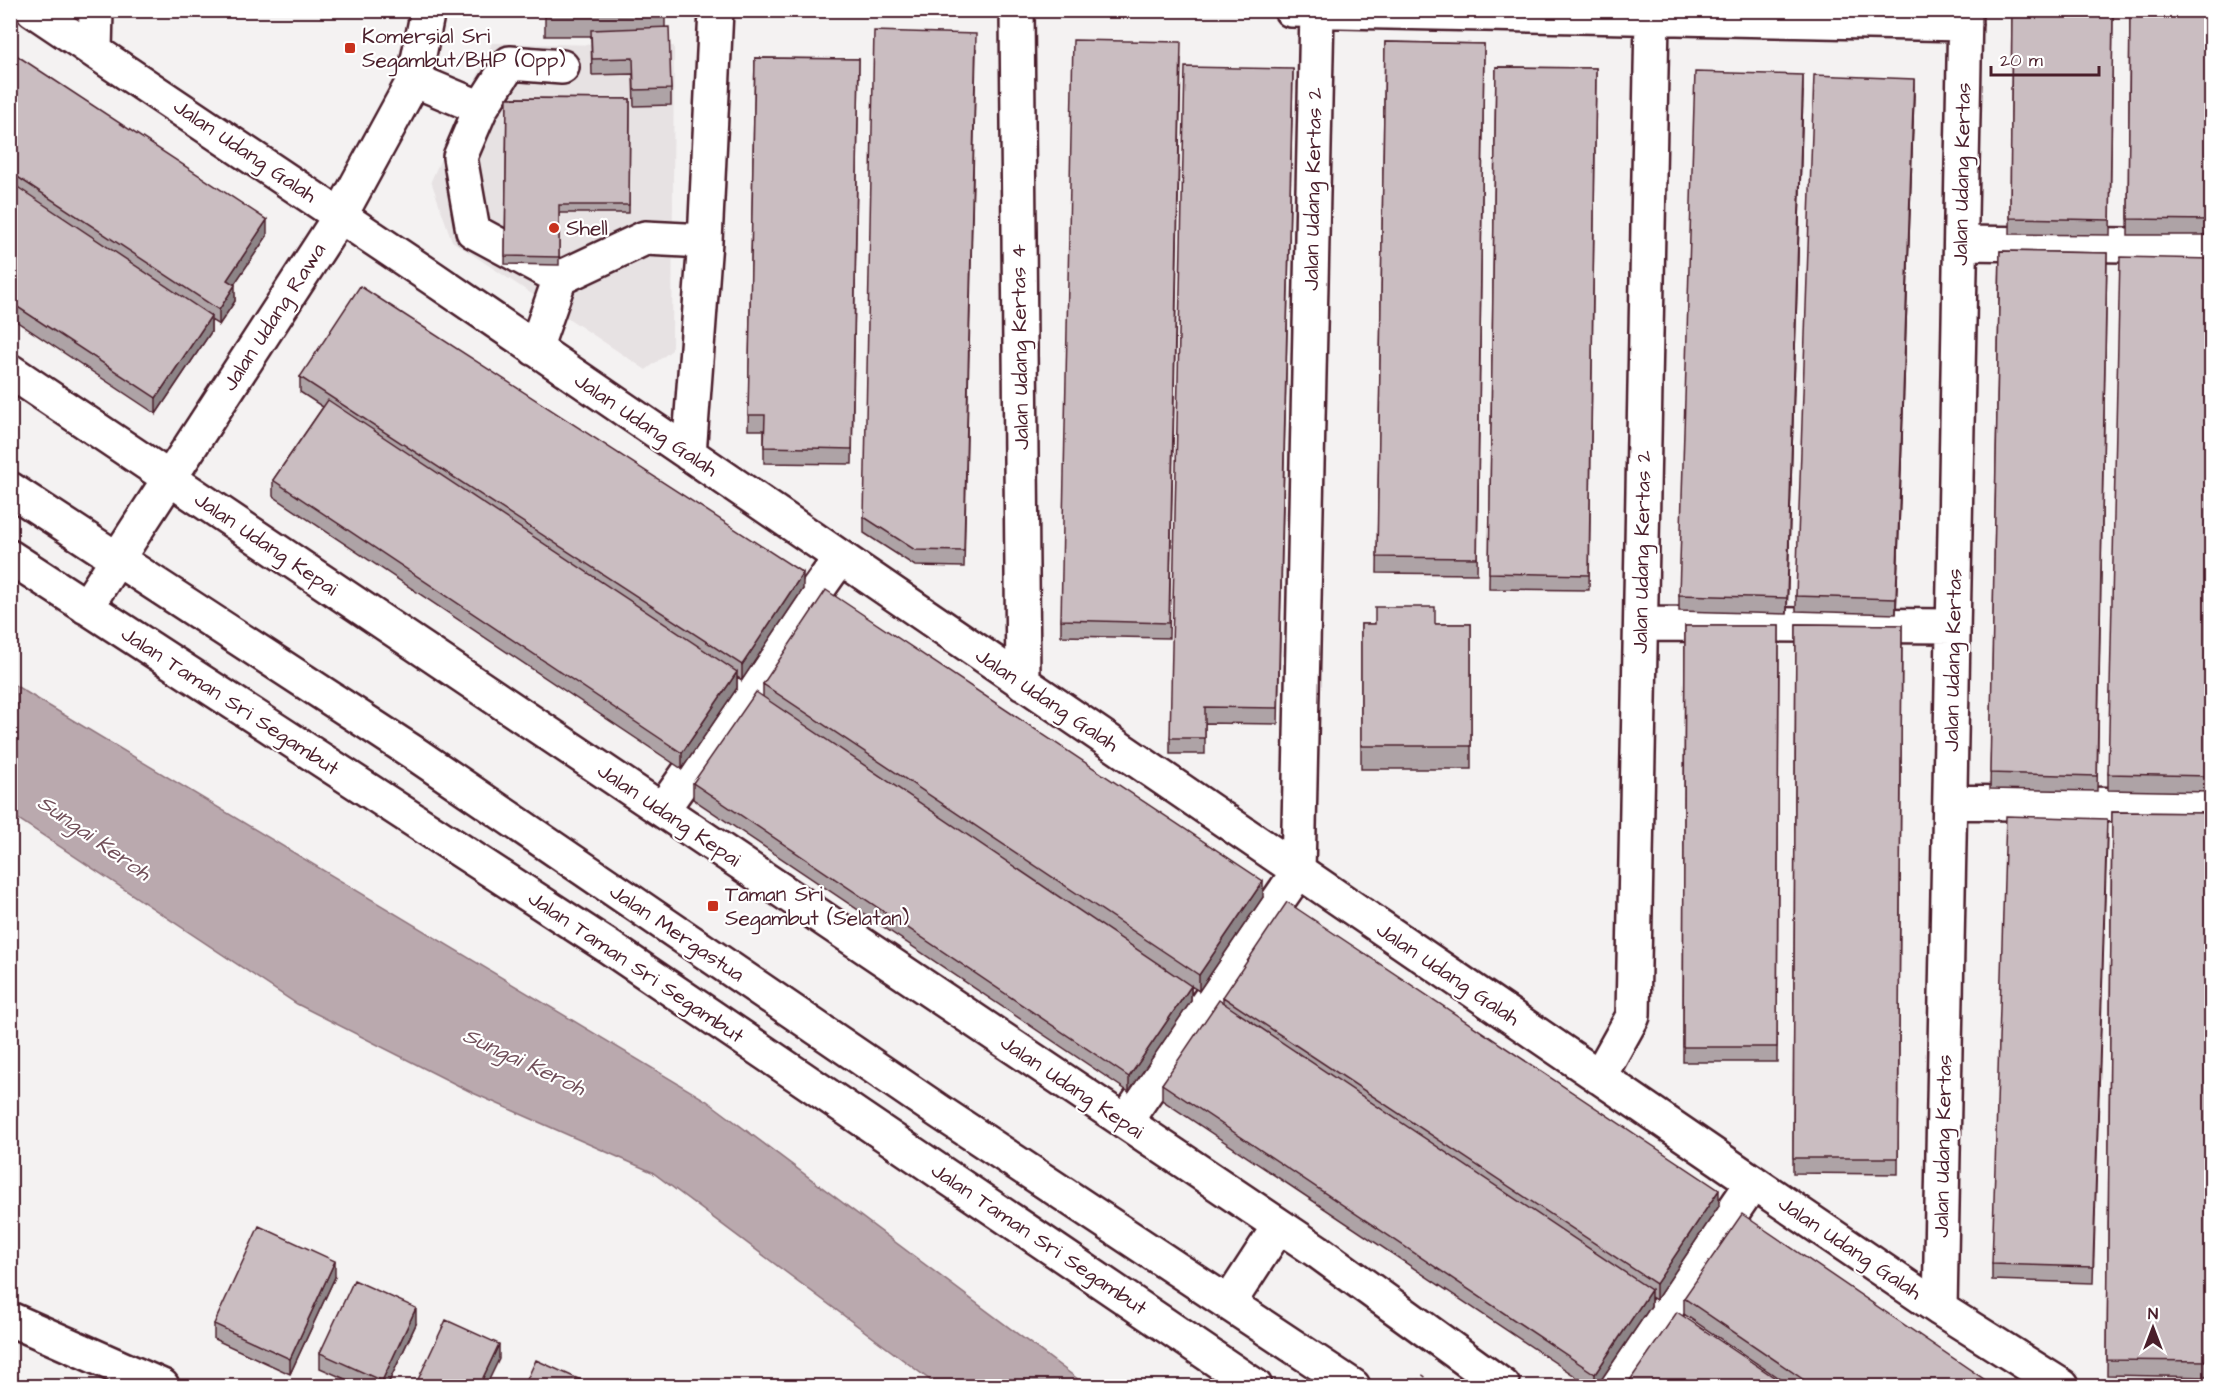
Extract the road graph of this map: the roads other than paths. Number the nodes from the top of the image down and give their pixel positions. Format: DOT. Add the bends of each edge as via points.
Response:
graph roads {
  1 [pos="33,10"];
  2 [pos="96,10"];
  3 [pos="428,10"];
  4 [pos="716,10"];
  5 [pos="1017,10"];
  6 [pos="1291,10"];
  7 [pos="1317,11"];
  8 [pos="1473,13"];
  9 [pos="1965,17"];
  10 [pos="1652,18"];
  11 [pos="95,51"];
  12 [pos="562,67"];
  13 [pos="414,80"];
  14 [pos="481,108"];
  15 [pos="340,216"];
  16 [pos="705,241"];
  17 [pos="1961,243"];
  18 [pos="2211,246"];
  19 [pos="560,278"];
  20 [pos="535,349"];
  21 [pos="10,371"];
  22 [pos="689,454"];
  23 [pos="168,478"];
  24 [pos="10,489"];
  25 [pos="10,557"];
  26 [pos="840,558"];
  27 [pos="117,559"];
  28 [pos="86,607"];
  29 [pos="1641,624"];
  30 [pos="1953,626"];
  31 [pos="1023,683"];
  32 [pos="1950,802"];
  33 [pos="2211,806"];
  34 [pos="662,810"];
  35 [pos="1298,872"];
  36 [pos="1599,1077"];
  37 [pos="1125,1122"];
  38 [pos="1753,1182"];
  39 [pos="1279,1226"];
  40 [pos="1229,1303"];
  41 [pos="1940,1309"];
  42 [pos="10,1319"];
  43 [pos="162,1386"];
  44 [pos="1256,1386"];
  45 [pos="1353,1386"];
  46 [pos="1503,1386"];
  47 [pos="1614,1386"];
  48 [pos="2062,1386"];
  1 -- 11 [label="street, Jalan Udang Galah"];
  2 -- 11 [label="street"];
  3 -- 13 [label="street, Jalan Udang Rawa"];
  4 -- 16 [label="street"];
  5 -- 31 [label="street, Jalan Udang Kertas 4"];
  6 -- 7 [label="street"];
  7 -- 8 [label="street"];
  7 -- 35 [label="street, Jalan Udang Kertas 2"];
  8 -- 10 [label="street"];
  9 -- 10 [label="street"];
  9 -- 17 [label="street, Jalan Udang Kertas"];
  10 -- 29 [label="street, Jalan Udang Kertas 2"];
  11 -- 15 [label="street, Jalan Udang Galah"];
  12 -- 14 [label="street" via="510,63"];
  13 -- 14 [label="street"];
  13 -- 15 [label="street, Jalan Udang Rawa"];
  14 -- 19 [label="street" via="460,157 473,231"];
  15 -- 20 [label="street, Jalan Udang Galah"];
  15 -- 23 [label="street, Jalan Udang Rawa"];
  16 -- 19 [label="street" via="645,238"];
  16 -- 22 [label="street"];
  17 -- 18 [label="street"];
  17 -- 30 [label="street, Jalan Udang Kertas"];
  19 -- 20 [label="street"];
  20 -- 22 [label="street, Jalan Udang Galah"];
  21 -- 23 [label="street, Jalan Udang Kepai"];
  22 -- 26 [label="street, Jalan Udang Galah"];
  23 -- 27 [label="street, Jalan Udang Rawa"];
  23 -- 34 [label="street, Jalan Udang Kepai"];
  24 -- 27 [label="street"];
  25 -- 28 [label="street, Jalan Taman Sri Segambut"];
  26 -- 31 [label="street, Jalan Udang Galah"];
  26 -- 34 [label="street"];
  27 -- 28 [label="street, Jalan Udang Rawa"];
  27 -- 40 [label="street, Jalan Mergastua" via="414,753 940,1112"];
  28 -- 44 [label="street, Jalan Taman Sri Segambut" via="609,947"];
  29 -- 30 [label="street"];
  29 -- 36 [label="street, Jalan Udang Kertas 2" via="1633,1016"];
  30 -- 32 [label="street, Jalan Udang Kertas"];
  31 -- 35 [label="street, Jalan Udang Galah"];
  32 -- 33 [label="street"];
  32 -- 41 [label="street, Jalan Udang Kertas"];
  34 -- 37 [label="street, Jalan Udang Kepai"];
  35 -- 36 [label="street, Jalan Udang Galah"];
  35 -- 37 [label="street"];
  36 -- 38 [label="street, Jalan Udang Galah"];
  37 -- 39 [label="street, Jalan Udang Kepai"];
  38 -- 41 [label="street, Jalan Udang Galah"];
  38 -- 47 [label="street"];
  39 -- 40 [label="street"];
  39 -- 46 [label="street, Jalan Udang Kepai"];
  40 -- 45 [label="street"];
  41 -- 48 [label="street, Jalan Udang Galah"];
  42 -- 43 [label="street"];
}
